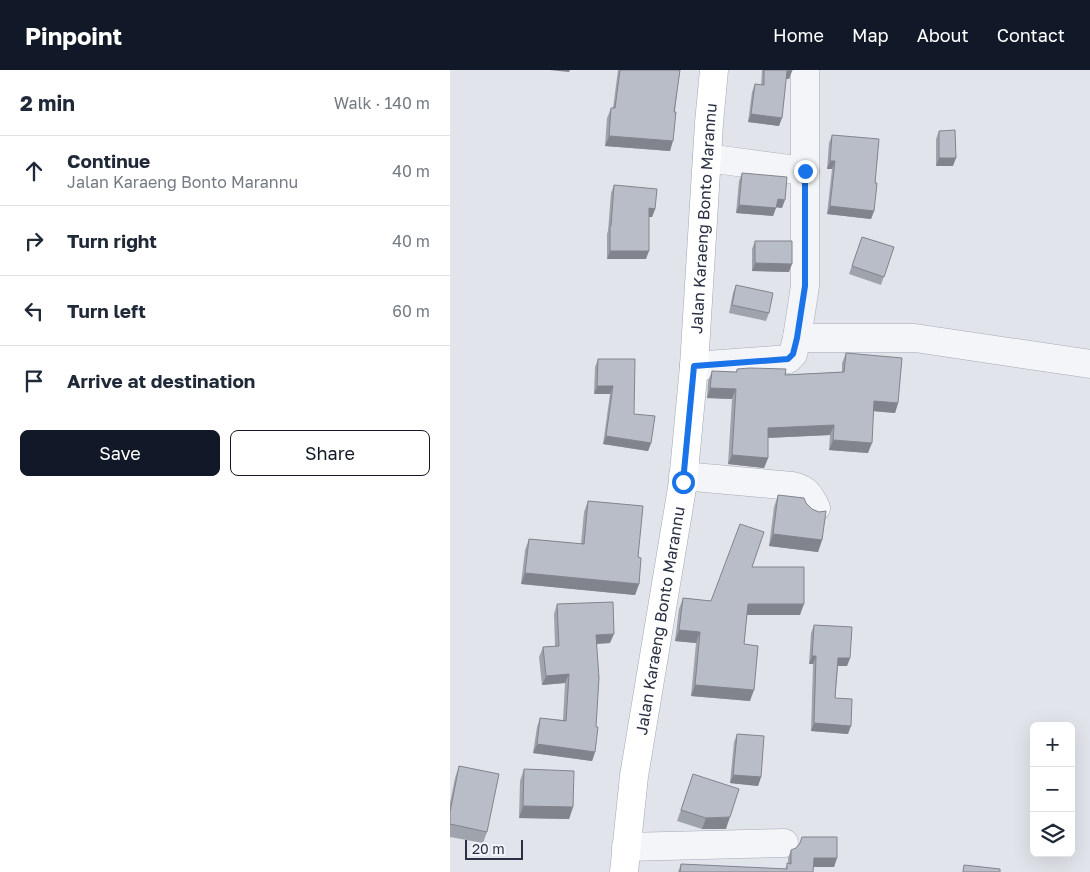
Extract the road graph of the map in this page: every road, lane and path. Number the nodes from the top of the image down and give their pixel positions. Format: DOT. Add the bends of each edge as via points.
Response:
graph roads {
  1 [pos="714,70"];
  2 [pos="804,70"];
  3 [pos="707,158"];
  4 [pos="805,171"];
  5 [pos="797,338"];
  6 [pos="1090,364"];
  7 [pos="694,366"];
  8 [pos="683,476"];
  9 [pos="816,508"];
  10 [pos="784,843"];
  11 [pos="625,859"];
  1 -- 3 [label="main road, Jalan Karaeng Bonto Marannu"];
  2 -- 4 [label="street"];
  3 -- 4 [label="street"];
  3 -- 7 [label="main road, Jalan Karaeng Bonto Marannu"];
  4 -- 5 [label="street" via="805,286"];
  5 -- 6 [label="street" via="915,338"];
  5 -- 7 [label="street" via="793,354 788,359"];
  7 -- 8 [label="main road, Jalan Karaeng Bonto Marannu"];
  8 -- 9 [label="street" via="792,486 807,493"];
  8 -- 11 [label="main road, Jalan Karaeng Bonto Marannu" via="634,776"];
  10 -- 11 [label="street"];
}
